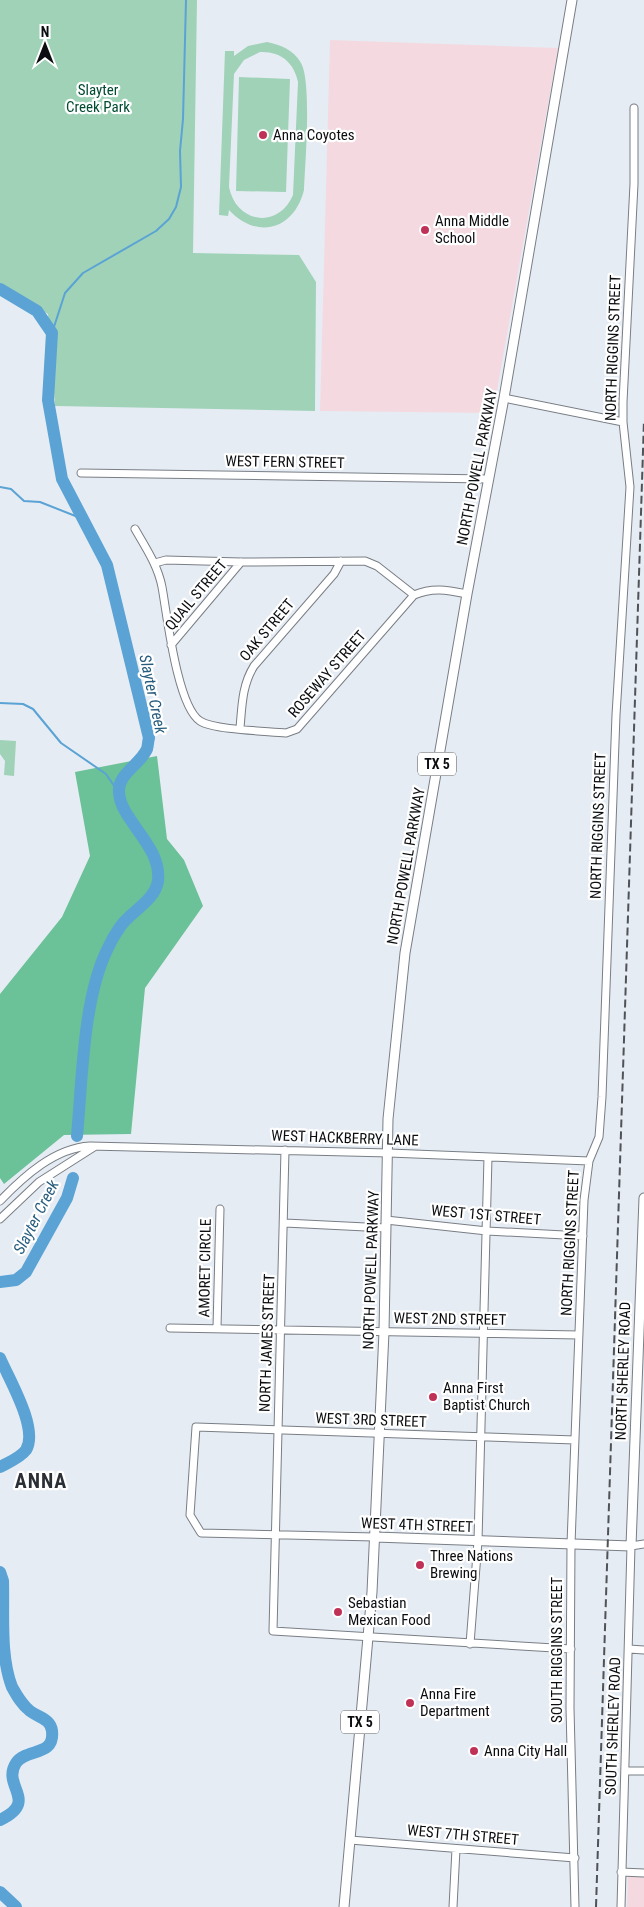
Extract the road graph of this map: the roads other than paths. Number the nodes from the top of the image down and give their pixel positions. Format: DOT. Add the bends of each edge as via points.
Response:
graph roads {
  1 [pos="572,0"];
  2 [pos="634,108"];
  3 [pos="504,398"];
  4 [pos="623,422"];
  5 [pos="81,473"];
  6 [pos="488,479"];
  7 [pos="135,529"];
  8 [pos="341,561"];
  9 [pos="241,562"];
  10 [pos="155,563"];
  11 [pos="467,594"];
  12 [pos="414,595"];
  13 [pos="171,645"];
  14 [pos="240,728"];
  15 [pos="99,1146"];
  16 [pos="286,1150"];
  17 [pos="389,1153"];
  18 [pos="488,1157"];
  19 [pos="589,1161"];
  20 [pos="644,1198"];
  21 [pos="0,1201"];
  22 [pos="0,1207"];
  23 [pos="220,1209"];
  24 [pos="6,1213"];
  25 [pos="0,1219"];
  26 [pos="285,1223"];
  27 [pos="386,1224"];
  28 [pos="487,1231"];
  29 [pos="583,1236"];
  30 [pos="170,1328"];
  31 [pos="217,1328"];
  32 [pos="281,1330"];
  33 [pos="384,1332"];
  34 [pos="483,1334"];
  35 [pos="579,1335"];
  36 [pos="641,1338"];
  37 [pos="278,1430"];
  38 [pos="379,1434"];
  39 [pos="480,1437"];
  40 [pos="634,1439"];
  41 [pos="644,1439"];
  42 [pos="575,1440"];
  43 [pos="201,1533"];
  44 [pos="275,1536"];
  45 [pos="375,1537"];
  46 [pos="478,1541"];
  47 [pos="571,1544"];
  48 [pos="644,1544"];
  49 [pos="631,1546"];
  50 [pos="368,1637"];
  51 [pos="470,1644"];
  52 [pos="571,1649"];
  53 [pos="630,1649"];
  54 [pos="644,1650"];
  55 [pos="626,1771"];
  56 [pos="644,1771"];
  57 [pos="350,1840"];
  58 [pos="456,1849"];
  59 [pos="575,1858"];
  60 [pos="621,1872"];
  61 [pos="644,1873"];
  62 [pos="344,1907"];
  63 [pos="453,1907"];
  64 [pos="575,1907"];
  65 [pos="621,1907"];
  1 -- 3 [label="main road, NORTH POWELL PARKWAY / TX 5"];
  2 -- 4 [label="street, NORTH RIGGINS STREET" via="634,184"];
  3 -- 4 [label="street"];
  3 -- 6 [label="main road, NORTH POWELL PARKWAY / TX 5"];
  4 -- 19 [label="street, NORTH RIGGINS STREET" via="630,487 616,715 602,1097 599,1137"];
  5 -- 6 [label="street, WEST FERN STREET"];
  6 -- 11 [label="main road, NORTH POWELL PARKWAY / TX 5"];
  7 -- 10 [label="street, ROSEWAY STREET"];
  8 -- 9 [label="street"];
  8 -- 12 [label="street" via="365,561 377,566"];
  8 -- 14 [label="street, OAK STREET" via="334,574 246,679"];
  9 -- 10 [label="street" via="166,560"];
  9 -- 13 [label="street, QUAIL STREET"];
  10 -- 13 [label="street, ROSEWAY STREET"];
  11 -- 12 [label="street" via="441,589"];
  11 -- 17 [label="main road, NORTH POWELL PARKWAY / TX 5" via="405,953 388,1112"];
  12 -- 14 [label="street, ROSEWAY STREET" via="297,729 286,733"];
  13 -- 14 [label="street, ROSEWAY STREET" via="183,693 198,720 210,725"];
  15 -- 16 [label="street, WEST HACKBERRY LANE"];
  15 -- 21 [label="street, WEST HACKBERRY LANE" via="78,1148 52,1159 20,1180"];
  15 -- 24 [label="street" via="88,1149 39,1182"];
  16 -- 17 [label="street, WEST HACKBERRY LANE"];
  16 -- 26 [label="street, NORTH JAMES STREET"];
  17 -- 18 [label="street, WEST HACKBERRY LANE"];
  17 -- 27 [label="main road, NORTH POWELL PARKWAY / TX 5"];
  18 -- 19 [label="street, WEST HACKBERRY LANE"];
  18 -- 28 [label="street"];
  19 -- 29 [label="street, NORTH RIGGINS STREET"];
  20 -- 36 [label="main road, NORTH SHERLEY ROAD"];
  22 -- 24 [label="street"];
  23 -- 31 [label="street, AMORET CIRCLE"];
  24 -- 25 [label="street"];
  26 -- 27 [label="street, WEST 1ST STREET"];
  26 -- 32 [label="street, NORTH JAMES STREET"];
  27 -- 28 [label="street, WEST 1ST STREET"];
  27 -- 33 [label="main road, NORTH POWELL PARKWAY / TX 5"];
  28 -- 29 [label="street, WEST 1ST STREET"];
  28 -- 34 [label="street"];
  29 -- 35 [label="street, NORTH RIGGINS STREET"];
  30 -- 31 [label="street, WEST 2ND STREET"];
  31 -- 32 [label="street, WEST 2ND STREET"];
  32 -- 33 [label="street, WEST 2ND STREET"];
  32 -- 37 [label="street, NORTH JAMES STREET"];
  33 -- 34 [label="street, WEST 2ND STREET"];
  33 -- 38 [label="main road, NORTH POWELL PARKWAY / TX 5"];
  34 -- 35 [label="street, WEST 2ND STREET"];
  34 -- 39 [label="street"];
  35 -- 42 [label="street, NORTH RIGGINS STREET"];
  36 -- 40 [label="main road, NORTH SHERLEY ROAD"];
  37 -- 38 [label="street, WEST 3RD STREET"];
  37 -- 43 [label="street, WEST 3RD STREET" via="196,1428 190,1515"];
  37 -- 44 [label="street, NORTH JAMES STREET"];
  38 -- 39 [label="street, WEST 3RD STREET"];
  38 -- 45 [label="main road, NORTH POWELL PARKWAY / TX 5"];
  39 -- 42 [label="street, WEST 3RD STREET"];
  39 -- 46 [label="street"];
  40 -- 41 [label="street"];
  40 -- 49 [label="main road, NORTH SHERLEY ROAD"];
  42 -- 47 [label="street, NORTH RIGGINS STREET"];
  43 -- 44 [label="street, WEST 4TH STREET"];
  44 -- 45 [label="street, WEST 4TH STREET"];
  44 -- 50 [label="street, NORTH JAMES STREET" via="273,1631"];
  45 -- 46 [label="main road, WEST 4TH STREET"];
  45 -- 50 [label="main road, TX 5"];
  46 -- 47 [label="main road, WEST 4TH STREET"];
  46 -- 51 [label="street"];
  47 -- 49 [label="main road, WEST 4TH STREET"];
  47 -- 52 [label="street, SOUTH RIGGINS STREET"];
  48 -- 49 [label="street"];
  49 -- 53 [label="street, SOUTH SHERLEY ROAD"];
  50 -- 51 [label="street"];
  50 -- 57 [label="main road, TX 5"];
  51 -- 52 [label="street"];
  52 -- 59 [label="street, SOUTH RIGGINS STREET"];
  53 -- 54 [label="street"];
  53 -- 55 [label="street, SOUTH SHERLEY ROAD"];
  55 -- 56 [label="street"];
  55 -- 60 [label="street, SOUTH SHERLEY ROAD"];
  57 -- 58 [label="street, WEST 7TH STREET"];
  57 -- 62 [label="main road, TX 5"];
  58 -- 59 [label="street, WEST 7TH STREET"];
  58 -- 63 [label="street"];
  59 -- 64 [label="street, SOUTH RIGGINS STREET"];
  60 -- 61 [label="street"];
  60 -- 65 [label="street, SOUTH SHERLEY ROAD"];
}
